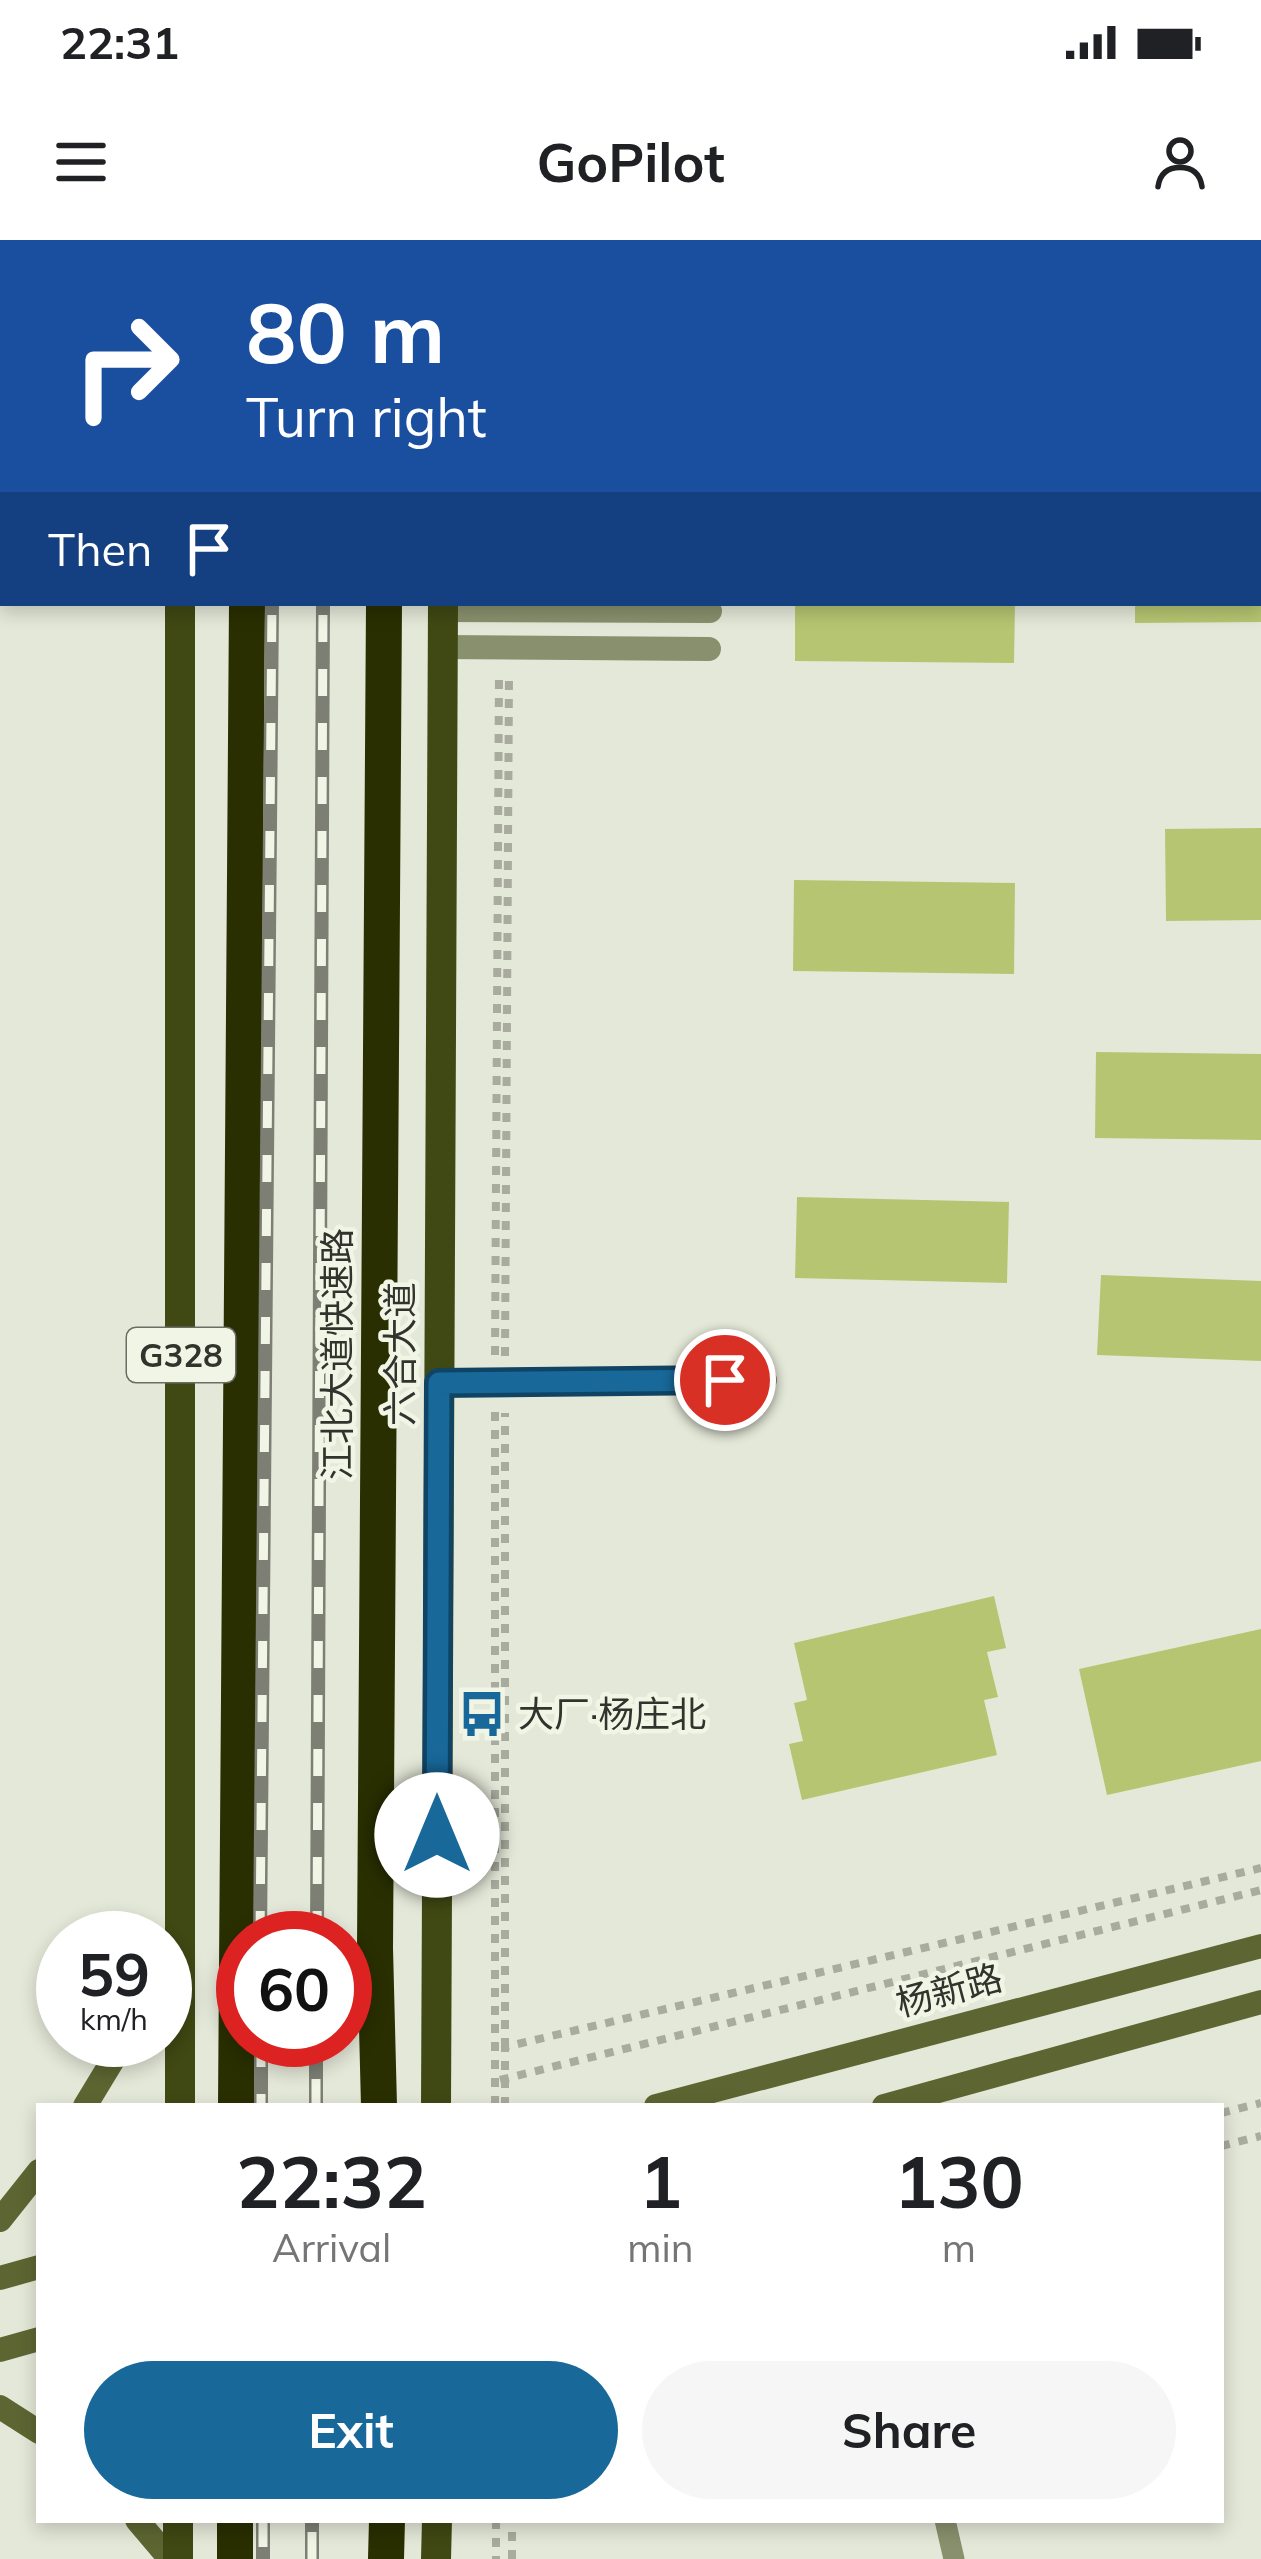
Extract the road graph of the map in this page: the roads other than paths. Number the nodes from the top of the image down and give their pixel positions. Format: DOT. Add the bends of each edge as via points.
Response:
graph roads {
  1 [pos="180,606"];
  2 [pos="247,606"];
  3 [pos="384,606"];
  4 [pos="442,606"];
  5 [pos="710,611"];
  6 [pos="442,647"];
  7 [pos="709,649"];
  8 [pos="766,1380"];
  9 [pos="439,1383"];
  10 [pos="173,1911"];
  11 [pos="1261,1946"];
  12 [pos="1261,2002"];
  13 [pos="109,2067"];
  14 [pos="178,2067"];
  15 [pos="88,2103"];
  16 [pos="180,2103"];
  17 [pos="236,2103"];
  18 [pos="379,2103"];
  19 [pos="436,2103"];
  20 [pos="667,2103"];
  21 [pos="895,2103"];
  22 [pos="36,2174"];
  23 [pos="0,2220"];
  24 [pos="36,2268"];
  25 [pos="0,2278"];
  26 [pos="36,2339"];
  27 [pos="0,2350"];
  28 [pos="0,2407"];
  29 [pos="36,2430"];
  30 [pos="140,2523"];
  31 [pos="178,2523"];
  32 [pos="235,2523"];
  33 [pos="387,2523"];
  34 [pos="436,2523"];
  35 [pos="946,2523"];
  36 [pos="174,2559"];
  37 [pos="235,2559"];
  38 [pos="386,2559"];
  39 [pos="436,2559"];
  40 [pos="954,2559"];
  1 -- 10 [label="main road, G328"];
  2 -- 17 [label="highway, G328"];
  3 -- 18 [label="highway, 江北大道快速路"];
  4 -- 5 [label="street"];
  4 -- 6 [label="main road, 六合大道"];
  6 -- 7 [label="street"];
  6 -- 9 [label="main road, 六合大道"];
  8 -- 9 [label="street"];
  9 -- 19 [label="main road, 六合大道"];
  11 -- 20 [label="street, 杨新路"];
  12 -- 21 [label="street"];
  13 -- 15 [label="street"];
  14 -- 16 [label="main road, G328"];
  22 -- 23 [label="street"];
  24 -- 25 [label="street"];
  26 -- 27 [label="street"];
  28 -- 29 [label="street"];
  30 -- 36 [label="street"];
  31 -- 36 [label="main road"];
  32 -- 37 [label="highway"];
  33 -- 38 [label="highway"];
  34 -- 39 [label="main road"];
  35 -- 40 [label="lane"];
}
